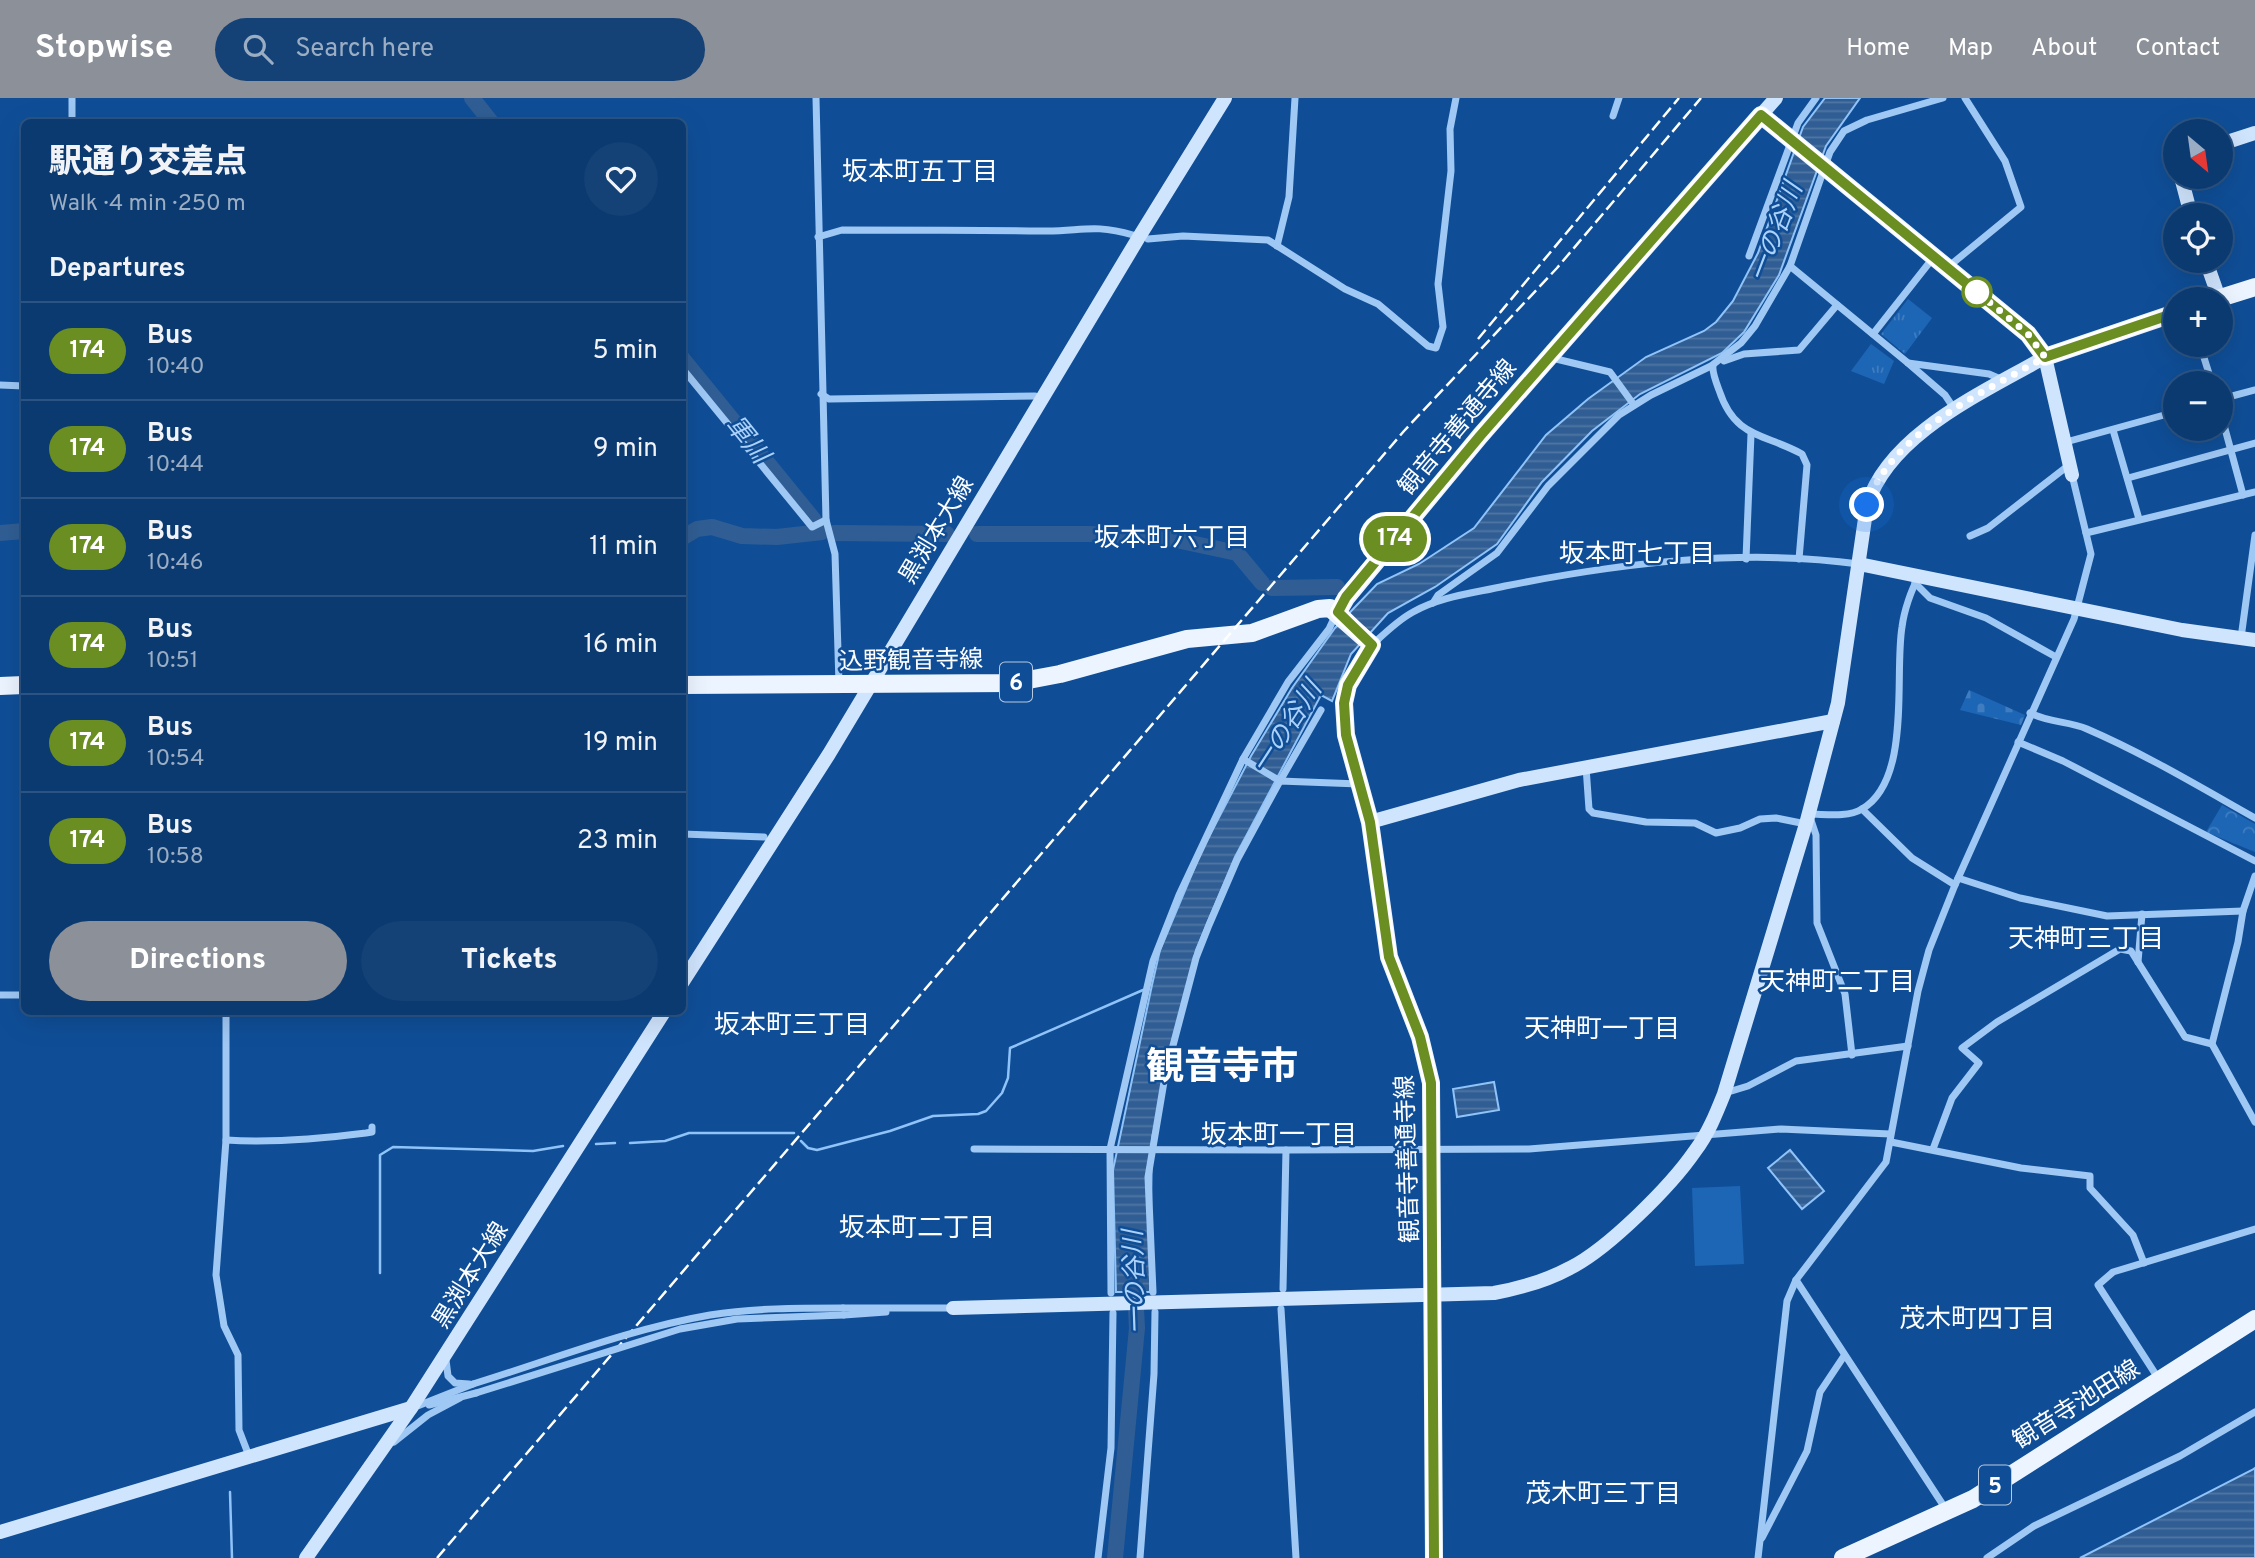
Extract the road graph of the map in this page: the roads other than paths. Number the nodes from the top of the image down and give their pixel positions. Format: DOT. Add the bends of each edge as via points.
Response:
graph roads {
  1 [pos="72,98"];
  2 [pos="816,98"];
  3 [pos="1225,98"];
  4 [pos="1296,98"];
  5 [pos="1456,98"];
  6 [pos="1619,98"];
  7 [pos="1776,98"];
  8 [pos="1816,98"];
  9 [pos="1943,98"];
  10 [pos="1965,98"];
  11 [pos="1761,115"];
  12 [pos="1613,116"];
  13 [pos="72,119"];
  14 [pos="2255,133"];
  15 [pos="1791,139"];
  16 [pos="2233,140"];
  17 [pos="1825,166"];
  18 [pos="1133,235"];
  19 [pos="818,237"];
  20 [pos="1148,239"];
  21 [pos="1277,246"];
  22 [pos="1749,256"];
  23 [pos="1941,262"];
  24 [pos="1790,266"];
  25 [pos="2255,287"];
  26 [pos="2233,294"];
  27 [pos="1838,305"];
  28 [pos="2163,317"];
  29 [pos="1873,334"];
  30 [pos="2045,357"];
  31 [pos="1549,358"];
  32 [pos="1908,363"];
  33 [pos="1711,366"];
  34 [pos="686,373"];
  35 [pos="2004,381"];
  36 [pos="0,386"];
  37 [pos="21,386"];
  38 [pos="2255,390"];
  39 [pos="821,393"];
  40 [pos="1035,396"];
  41 [pos="2233,396"];
  42 [pos="1634,405"];
  43 [pos="1955,411"];
  44 [pos="2163,415"];
  45 [pos="2113,430"];
  46 [pos="1751,434"];
  47 [pos="2228,441"];
  48 [pos="2066,442"];
  49 [pos="2255,443"];
  50 [pos="2230,450"];
  51 [pos="2071,470"];
  52 [pos="2128,478"];
  53 [pos="2255,492"];
  54 [pos="2243,495"];
  55 [pos="2139,519"];
  56 [pos="826,520"];
  57 [pos="2086,533"];
  58 [pos="2255,535"];
  59 [pos="1970,536"];
  60 [pos="1746,559"];
  61 [pos="1799,559"];
  62 [pos="1859,564"];
  63 [pos="1917,579"];
  64 [pos="1433,603"];
  65 [pos="2076,608"];
  66 [pos="1340,614"];
  67 [pos="2248,640"];
  68 [pos="1369,643"];
  69 [pos="2056,657"];
  70 [pos="871,684"];
  71 [pos="21,685"];
  72 [pos="686,685"];
  73 [pos="839,685"];
  74 [pos="0,686"];
  75 [pos="1321,710"];
  76 [pos="2030,713"];
  77 [pos="1833,721"];
  78 [pos="2018,742"];
  79 [pos="1243,759"];
  80 [pos="1586,767"];
  81 [pos="1280,781"];
  82 [pos="1360,784"];
  83 [pos="1863,809"];
  84 [pos="2255,818"];
  85 [pos="1807,819"];
  86 [pos="1370,822"];
  87 [pos="686,834"];
  88 [pos="764,837"];
  89 [pos="2255,860"];
  90 [pos="2255,876"];
  91 [pos="1956,881"];
  92 [pos="2243,911"];
  93 [pos="2142,914"];
  94 [pos="2138,962"];
  95 [pos="686,977"];
  96 [pos="0,995"];
  97 [pos="21,995"];
  98 [pos="226,1015"];
  99 [pos="662,1015"];
  100 [pos="2212,1044"];
  101 [pos="1908,1046"];
  102 [pos="1852,1055"];
  103 [pos="1724,1094"];
  104 [pos="2255,1122"];
  105 [pos="372,1127"];
  106 [pos="1706,1134"];
  107 [pos="1890,1138"];
  108 [pos="226,1140"];
  109 [pos="974,1149"];
  110 [pos="1110,1149"];
  111 [pos="1153,1149"];
  112 [pos="1933,1149"];
  113 [pos="1286,1150"];
  114 [pos="1432,1152"];
  115 [pos="2255,1229"];
  116 [pos="2144,1263"];
  117 [pos="1796,1280"];
  118 [pos="1283,1289"];
  119 [pos="1435,1296"];
  120 [pos="1153,1302"];
  121 [pos="1112,1304"];
  122 [pos="953,1308"];
  123 [pos="1281,1309"];
  124 [pos="843,1311"];
  125 [pos="2255,1319"];
  126 [pos="447,1353"];
  127 [pos="1844,1356"];
  128 [pos="2159,1380"];
  129 [pos="429,1381"];
  130 [pos="474,1389"];
  131 [pos="460,1398"];
  132 [pos="435,1399"];
  133 [pos="411,1408"];
  134 [pos="2255,1412"];
  135 [pos="384,1450"];
  136 [pos="249,1456"];
  137 [pos="1948,1512"];
  138 [pos="0,1532"];
  139 [pos="1760,1542"];
  140 [pos="306,1558"];
  141 [pos="1098,1558"];
  142 [pos="1140,1558"];
  143 [pos="1296,1558"];
  144 [pos="1434,1558"];
  145 [pos="1758,1558"];
  146 [pos="1843,1558"];
  147 [pos="1987,1558"];
  1 -- 13 [label="street"];
  2 -- 19 [label="street"];
  3 -- 70 [label="street, 黒渕本大線"];
  4 -- 21 [label="street" via="1289,197"];
  5 -- 21 [label="street" via="1438,285 1443,327 1436,348 1378,304"];
  6 -- 12 [label="street"];
  7 -- 11 [label="street"];
  8 -- 15 [label="street"];
  9 -- 17 [label="street" via="1844,131"];
  10 -- 23 [label="street" via="2005,161 2021,207"];
  11 -- 15 [label="main road"];
  11 -- 31 [label="main road, 観音寺善通寺線"];
  14 -- 16 [label="street"];
  15 -- 17 [label="main road"];
  15 -- 22 [label="street"];
  17 -- 23 [label="main road"];
  17 -- 24 [label="street"];
  18 -- 19 [label="street" via="1087,226 1043,231 842,230"];
  19 -- 39 [label="street"];
  20 -- 21 [label="street" via="1268,240"];
  23 -- 29 [label="street"];
  23 -- 30 [label="main road" via="2028,334"];
  24 -- 27 [label="street"];
  24 -- 33 [label="street" via="1755,326"];
  25 -- 26 [label="main road"];
  27 -- 29 [label="street"];
  27 -- 33 [label="street" via="1799,350 1744,354"];
  28 -- 30 [label="main road"];
  29 -- 32 [label="street"];
  30 -- 35 [label="street"];
  30 -- 48 [label="street"];
  31 -- 42 [label="street" via="1611,372"];
  31 -- 66 [label="main road, 観音寺善通寺線" via="1346,597"];
  32 -- 35 [label="street" via="1989,374"];
  32 -- 43 [label="street" via="1945,395"];
  33 -- 42 [label="street"];
  33 -- 46 [label="street" via="1722,399 1737,424"];
  34 -- 56 [label="street" via="812,527"];
  35 -- 43 [label="street"];
  36 -- 37 [label="street"];
  38 -- 41 [label="street"];
  39 -- 40 [label="street" via="829,399"];
  39 -- 56 [label="street"];
  42 -- 64 [label="street" via="1573,457 1497,553 1438,594"];
  43 -- 62 [label="street" via="1912,438 1880,475 1867,505"];
  44 -- 45 [label="street"];
  45 -- 48 [label="street"];
  45 -- 52 [label="street"];
  46 -- 60 [label="street"];
  46 -- 61 [label="street" via="1801,454 1807,465"];
  47 -- 50 [label="street"];
  48 -- 51 [label="street"];
  49 -- 50 [label="street"];
  50 -- 52 [label="street"];
  50 -- 54 [label="street"];
  51 -- 57 [label="street"];
  51 -- 59 [label="street"];
  52 -- 55 [label="street"];
  53 -- 54 [label="street"];
  54 -- 55 [label="street"];
  55 -- 57 [label="street"];
  56 -- 73 [label="street" via="835,554"];
  57 -- 65 [label="street" via="2091,554"];
  58 -- 67 [label="street"];
  60 -- 61 [label="street"];
  60 -- 64 [label="street" via="1612,567"];
  61 -- 62 [label="street"];
  62 -- 63 [label="street"];
  62 -- 77 [label="street"];
  63 -- 65 [label="street"];
  63 -- 69 [label="street" via="1930,598 1986,618"];
  63 -- 83 [label="street" via="1902,626 1899,732 1883,786"];
  64 -- 68 [label="street"];
  65 -- 67 [label="street"];
  65 -- 69 [label="street"];
  66 -- 68 [label="main road"];
  66 -- 70 [label="main road, 込野観音寺線 / 6" via="1330,608 1318,609 1269,629 1187,639 1040,679"];
  66 -- 79 [label="street" via="1288,682"];
  68 -- 82 [label="main road, 観音寺善通寺線" via="1344,703 1349,751"];
  69 -- 76 [label="street"];
  70 -- 73 [label="main road, 込野観音寺線 / 6"];
  70 -- 95 [label="street, 黒渕本大線"];
  71 -- 74 [label="main road"];
  72 -- 73 [label="main road, 込野観音寺線 / 6"];
  75 -- 81 [label="street"];
  76 -- 78 [label="street"];
  76 -- 84 [label="street" via="2083,727 2156,761"];
  77 -- 80 [label="street"];
  77 -- 85 [label="street"];
  78 -- 89 [label="street"];
  78 -- 91 [label="street"];
  79 -- 81 [label="street"];
  79 -- 110 [label="street" via="1153,961"];
  80 -- 85 [label="street" via="1593,813 1646,822 1695,823 1716,833 1760,819"];
  80 -- 86 [label="street" via="1519,780"];
  81 -- 82 [label="street"];
  81 -- 111 [label="street" via="1237,860 1196,958 1165,1076"];
  82 -- 86 [label="main road, 観音寺善通寺線"];
  83 -- 85 [label="street"];
  83 -- 91 [label="street" via="1912,858"];
  85 -- 102 [label="street" via="1816,835 1817,923 1845,993"];
  85 -- 103 [label="street"];
  86 -- 114 [label="main road, 観音寺善通寺線" via="1389,957 1430,1068"];
  87 -- 88 [label="street"];
  90 -- 92 [label="street"];
  91 -- 93 [label="street" via="2107,916"];
  91 -- 101 [label="street" via="1929,950"];
  92 -- 93 [label="street"];
  92 -- 100 [label="street"];
  93 -- 94 [label="street"];
  94 -- 100 [label="street" via="2185,1037"];
  94 -- 112 [label="street" via="2131,951 2120,948 1962,1048 1979,1063 1952,1098"];
  96 -- 97 [label="street"];
  98 -- 108 [label="street"];
  99 -- 126 [label="street, 黒渕本大線"];
  100 -- 104 [label="street"];
  101 -- 102 [label="street"];
  101 -- 107 [label="street"];
  102 -- 103 [label="street" via="1796,1061"];
  103 -- 106 [label="street"];
  105 -- 108 [label="street" via="372,1132 324,1139"];
  106 -- 107 [label="street" via="1782,1129"];
  106 -- 114 [label="street"];
  106 -- 119 [label="street" via="1662,1190 1594,1253 1572,1267 1517,1289"];
  107 -- 112 [label="street"];
  107 -- 117 [label="street" via="1886,1162"];
  108 -- 136 [label="street" via="216,1275 224,1326 237,1354 239,1430"];
  109 -- 110 [label="street"];
  110 -- 111 [label="street"];
  110 -- 121 [label="street"];
  111 -- 113 [label="street"];
  111 -- 120 [label="street" via="1148,1177"];
  112 -- 116 [label="street" via="2021,1168 2090,1176 2090,1188 2133,1235"];
  113 -- 114 [label="street"];
  113 -- 118 [label="street"];
  114 -- 119 [label="main road, 観音寺善通寺線"];
  115 -- 116 [label="street"];
  116 -- 128 [label="street" via="2113,1272 2098,1285"];
  117 -- 127 [label="street"];
  117 -- 139 [label="street" via="1783,1314"];
  119 -- 120 [label="street"];
  119 -- 144 [label="main road, 観音寺善通寺線"];
  120 -- 121 [label="street"];
  120 -- 142 [label="street" via="1154,1374"];
  121 -- 122 [label="street"];
  121 -- 141 [label="street" via="1111,1448"];
  122 -- 124 [label="street"];
  123 -- 143 [label="street"];
  124 -- 130 [label="street, bridge" via="737,1319 649,1337"];
  124 -- 130 [label="street, bridge" via="777,1308 709,1315 625,1336"];
  125 -- 128 [label="main road, 観音寺池田線 / 5"];
  126 -- 129 [label="street, 黒渕本大線"];
  126 -- 130 [label="street" via="444,1368 448,1376"];
  127 -- 137 [label="street"];
  127 -- 139 [label="street" via="1820,1392 1807,1451"];
  128 -- 137 [label="main road, 観音寺池田線 / 5"];
  129 -- 132 [label="street" via="427,1396"];
  129 -- 133 [label="street, 黒渕本大線"];
  130 -- 131 [label="street"];
  130 -- 132 [label="street"];
  131 -- 133 [label="street"];
  131 -- 135 [label="street" via="428,1415"];
  132 -- 133 [label="street"];
  133 -- 135 [label="street, 黒渕本大線"];
  133 -- 136 [label="street"];
  134 -- 147 [label="street" via="2180,1456 2034,1526"];
  135 -- 140 [label="street, 黒渕本大線"];
  136 -- 138 [label="street"];
  137 -- 146 [label="main road, 観音寺池田線 / 5"];
  139 -- 145 [label="street"];
}
